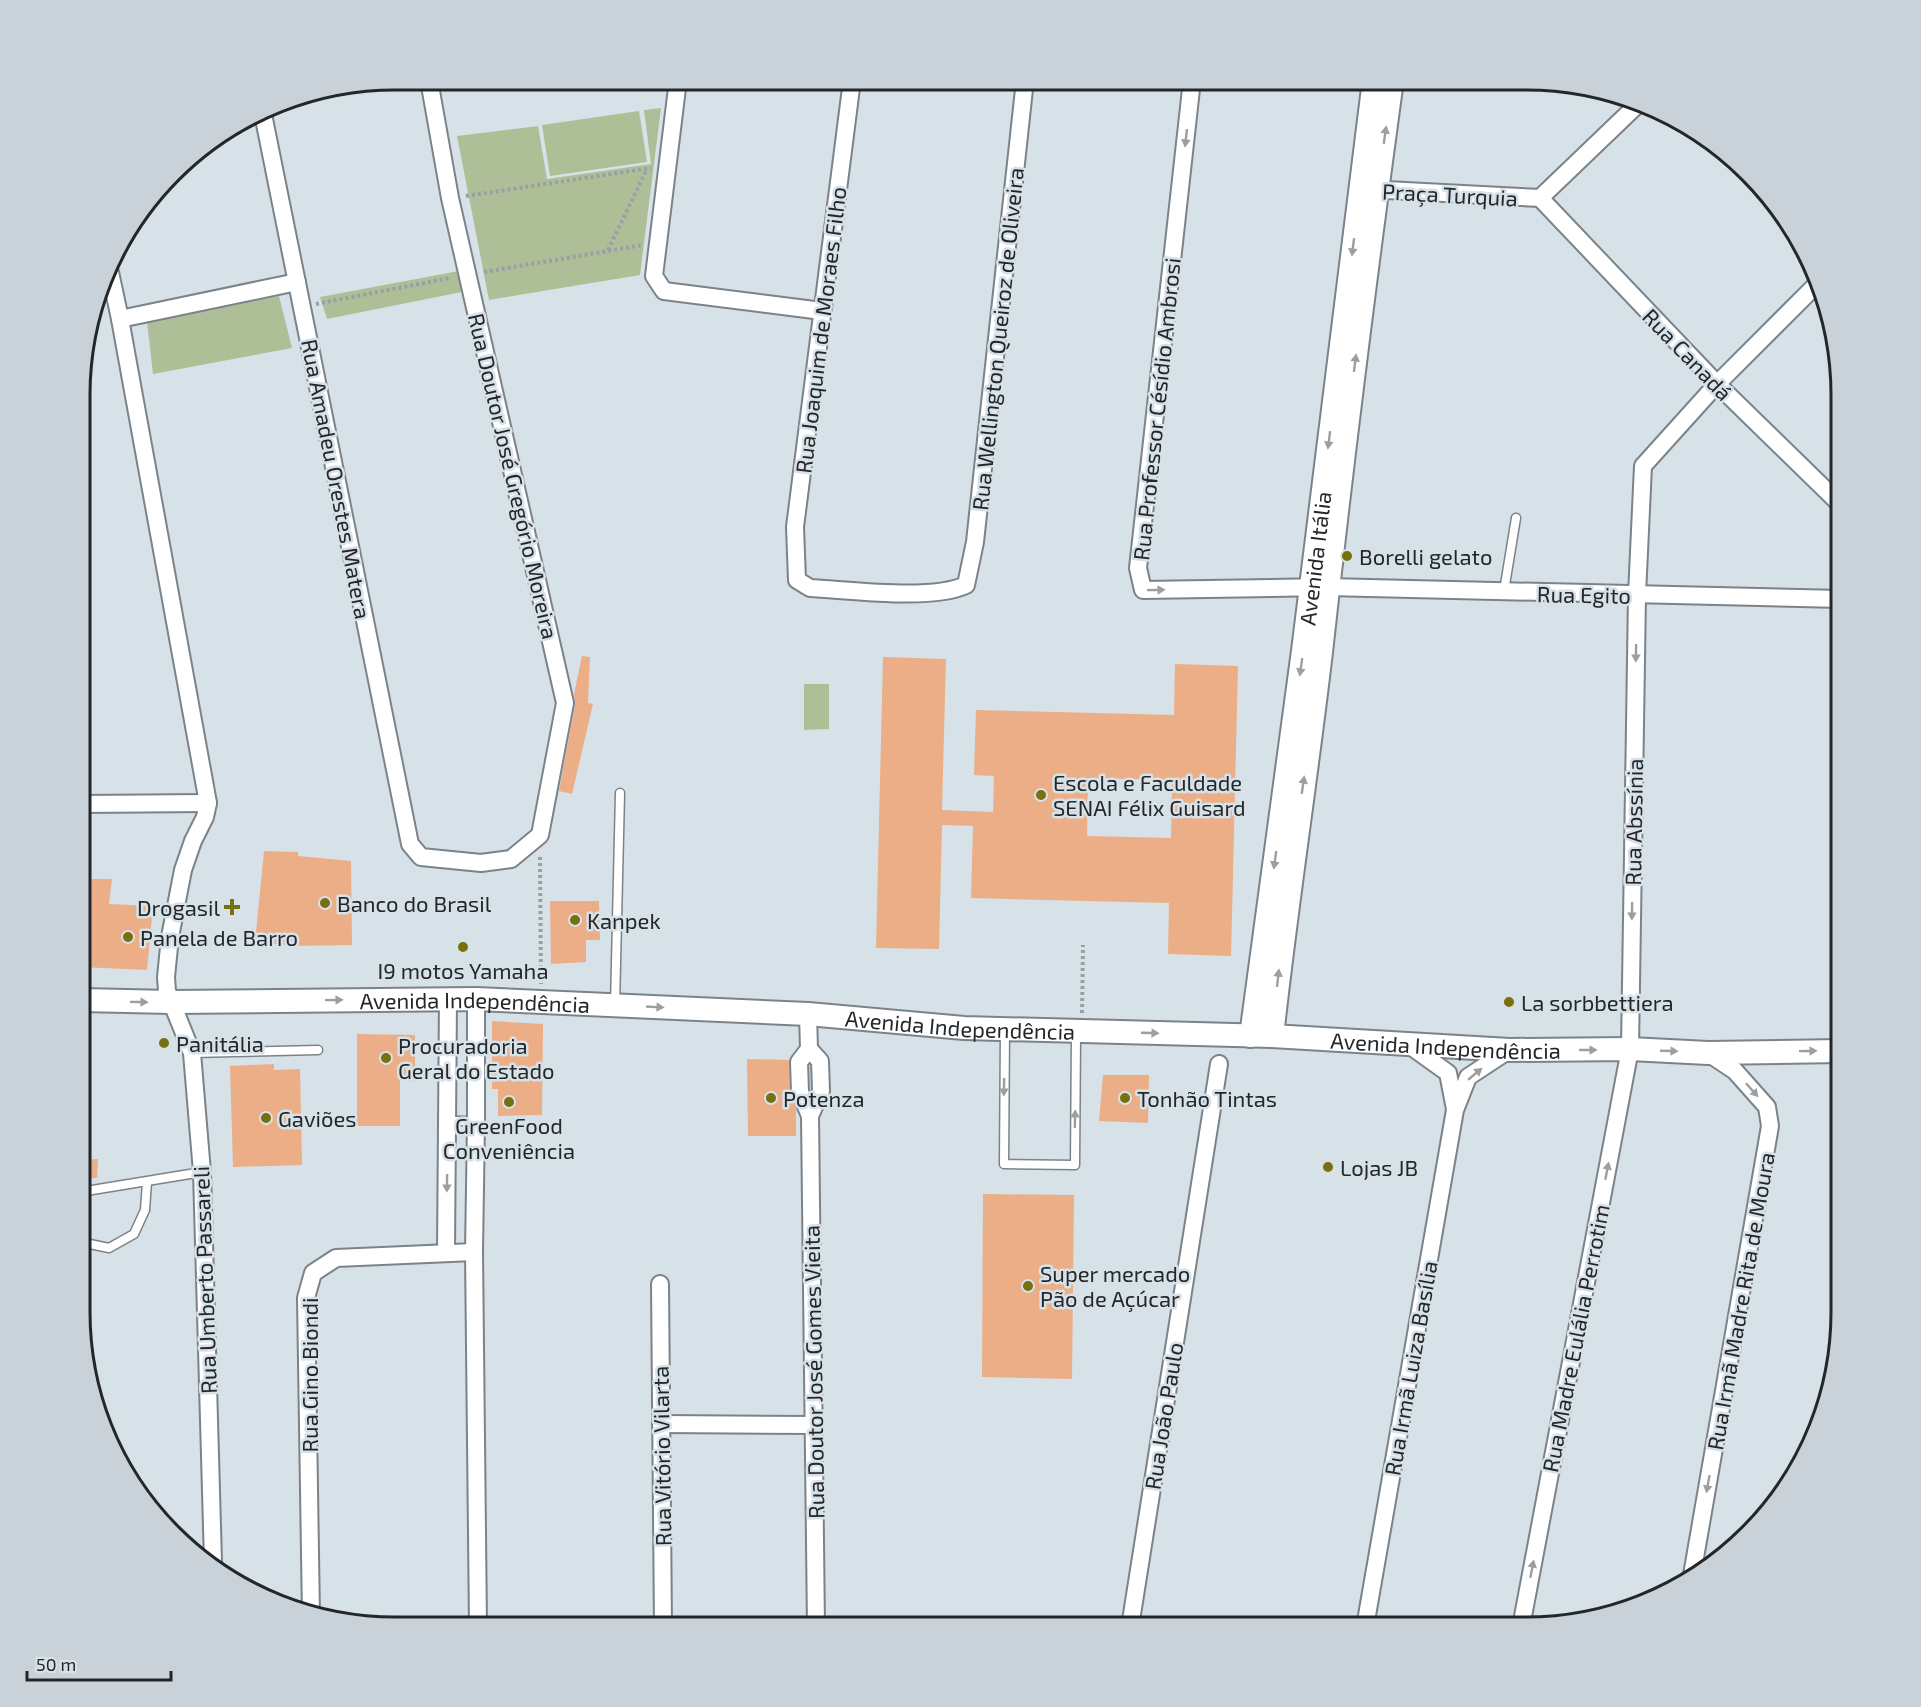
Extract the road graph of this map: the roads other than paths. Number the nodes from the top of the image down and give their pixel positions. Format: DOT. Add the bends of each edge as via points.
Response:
graph roads {
  1 [pos="431,90"];
  2 [pos="677,90"];
  3 [pos="851,90"];
  4 [pos="1024,90"];
  5 [pos="1191,90"];
  6 [pos="1374,90"];
  7 [pos="1390,90"];
  8 [pos="1633,109"];
  9 [pos="264,119"];
  10 [pos="1369,189"];
  11 [pos="1540,198"];
  12 [pos="112,282"];
  13 [pos="297,282"];
  14 [pos="1812,289"];
  15 [pos="822,310"];
  16 [pos="120,319"];
  17 [pos="1717,384"];
  18 [pos="1831,495"];
  19 [pos="1516,518"];
  20 [pos="797,580"];
  21 [pos="1319,588"];
  22 [pos="1504,592"];
  23 [pos="1637,595"];
  24 [pos="1831,599"];
  25 [pos="620,793"];
  26 [pos="208,803"];
  27 [pos="90,804"];
  28 [pos="511,859"];
  29 [pos="448,999"];
  30 [pos="476,999"];
  31 [pos="90,1000"];
  32 [pos="171,1002"];
  33 [pos="615,1005"];
  34 [pos="808,1014"];
  35 [pos="1005,1029"];
  36 [pos="1079,1031"];
  37 [pos="1261,1036"];
  38 [pos="1408,1045"];
  39 [pos="1630,1049"];
  40 [pos="318,1050"];
  41 [pos="1509,1050"];
  42 [pos="1831,1051"];
  43 [pos="192,1053"];
  44 [pos="1708,1053"];
  45 [pos="1219,1064"];
  46 [pos="1455,1110"];
  47 [pos="448,1121"];
  48 [pos="476,1121"];
  49 [pos="202,1172"];
  50 [pos="147,1182"];
  51 [pos="90,1191"];
  52 [pos="90,1244"];
  53 [pos="446,1252"];
  54 [pos="474,1252"];
  55 [pos="660,1284"];
  56 [pos="661,1424"];
  57 [pos="813,1425"];
  58 [pos="213,1557"];
  59 [pos="1693,1567"];
  60 [pos="311,1605"];
  61 [pos="478,1617"];
  62 [pos="663,1617"];
  63 [pos="816,1617"];
  64 [pos="1132,1617"];
  65 [pos="1367,1617"];
  66 [pos="1523,1617"];
  1 -- 28 [label="street, Rua Doutor José Gregório Moreira" via="450,198 565,703 540,836"];
  2 -- 15 [label="street" via="654,276 664,291"];
  3 -- 15 [label="street, Rua Joaquim de Moraes Filho"];
  4 -- 20 [label="street, Rua Wellington Queiroz de Oliveira" via="975,542 966,585 954,591 921,594 810,588"];
  5 -- 21 [label="street, Rua Professor Césídio Ambrosi, one-way" via="1138,568 1143,590"];
  6 -- 10 [label="main road, Avenida Itália"];
  10 -- 7 [label="main road, Avenida Itália, one-way"];
  8 -- 11 [label="street"];
  9 -- 13 [label="street, Rua Amadeu Orestes Matera"];
  10 -- 11 [label="street, Praça Turquia"];
  10 -- 21 [label="main road, Avenida Itália"];
  11 -- 17 [label="street, Rua Canadá"];
  12 -- 16 [label="street"];
  13 -- 16 [label="street"];
  13 -- 28 [label="street, Rua Amadeu Orestes Matera" via="410,844 421,857 481,863"];
  14 -- 17 [label="street, Rua Abssínia"];
  15 -- 20 [label="street, Rua Joaquim de Moraes Filho" via="795,527"];
  16 -- 26 [label="street"];
  17 -- 18 [label="street, Rua Canadá"];
  17 -- 23 [label="street, Rua Abssínia" via="1643,466"];
  19 -- 22 [label="lane"];
  21 -- 22 [label="street, Rua Egito"];
  21 -- 37 [label="main road, Avenida Itália" via="1321,652 1285,919"];
  22 -- 23 [label="street, Rua Egito"];
  23 -- 24 [label="street, Rua Egito"];
  23 -- 39 [label="street, Rua Abssínia, one-way"];
  25 -- 33 [label="lane"];
  26 -- 27 [label="street"];
  26 -- 32 [label="street, Rua Umberto Passareli" via="183,870 170,937 166,977"];
  29 -- 30 [label="main road, Avenida Independência"];
  32 -- 29 [label="main road, Avenida Independência, one-way"];
  29 -- 47 [label="street"];
  30 -- 33 [label="main road, Avenida Independência"];
  30 -- 48 [label="street"];
  31 -- 32 [label="main road, Avenida Independência, one-way"];
  32 -- 43 [label="street, Rua Umberto Passareli"];
  33 -- 34 [label="main road, Avenida Independência, one-way"];
  34 -- 35 [label="main road, Avenida Independência"];
  34 -- 57 [label="street, Rua Doutor José Gomes Vieita" via="809,1049 799,1062 800,1092 810,1116"];
  35 -- 36 [label="main road, Avenida Independência"];
  35 -- 36 [label="lane, one-way" via="1004,1164 1075,1165"];
  36 -- 37 [label="main road, Avenida Independência, one-way"];
  37 -- 38 [label="main road, Avenida Independência"];
  38 -- 41 [label="main road, Avenida Independência"];
  38 -- 46 [label="street, Rua Irmã Luiza Basília" via="1448,1073"];
  41 -- 39 [label="main road, Avenida Independência, one-way"];
  39 -- 44 [label="main road, Avenida Independência, one-way"];
  66 -- 39 [label="street, Rua Madre Eulália Perrotim, one-way"];
  40 -- 43 [label="lane"];
  46 -- 41 [label="street, Rua Irmã Luiza Basília, one-way" via="1468,1077"];
  44 -- 42 [label="main road, Avenida Independência, one-way"];
  43 -- 49 [label="street, Rua Umberto Passareli"];
  44 -- 59 [label="street, Rua Irmã Madre Rita de Moura, one-way" via="1735,1071 1767,1107 1770,1126"];
  45 -- 64 [label="street, Rua João Paulo"];
  46 -- 65 [label="street, Rua Irmã Luiza Basília"];
  47 -- 48 [label="lane"];
  47 -- 53 [label="street, one-way"];
  48 -- 54 [label="street"];
  49 -- 50 [label="lane"];
  49 -- 58 [label="street, Rua Umberto Passareli"];
  50 -- 51 [label="lane"];
  50 -- 52 [label="lane" via="145,1210 134,1234 109,1248"];
  53 -- 54 [label="street, Rua Gino Biondi"];
  53 -- 60 [label="street, Rua Gino Biondi" via="336,1258 313,1273 306,1298"];
  54 -- 61 [label="street"];
  55 -- 56 [label="street, Rua Vitório Vilarta"];
  56 -- 57 [label="street"];
  56 -- 62 [label="street, Rua Vitório Vilarta"];
  57 -- 63 [label="street, Rua Doutor José Gomes Vieita"];
}
